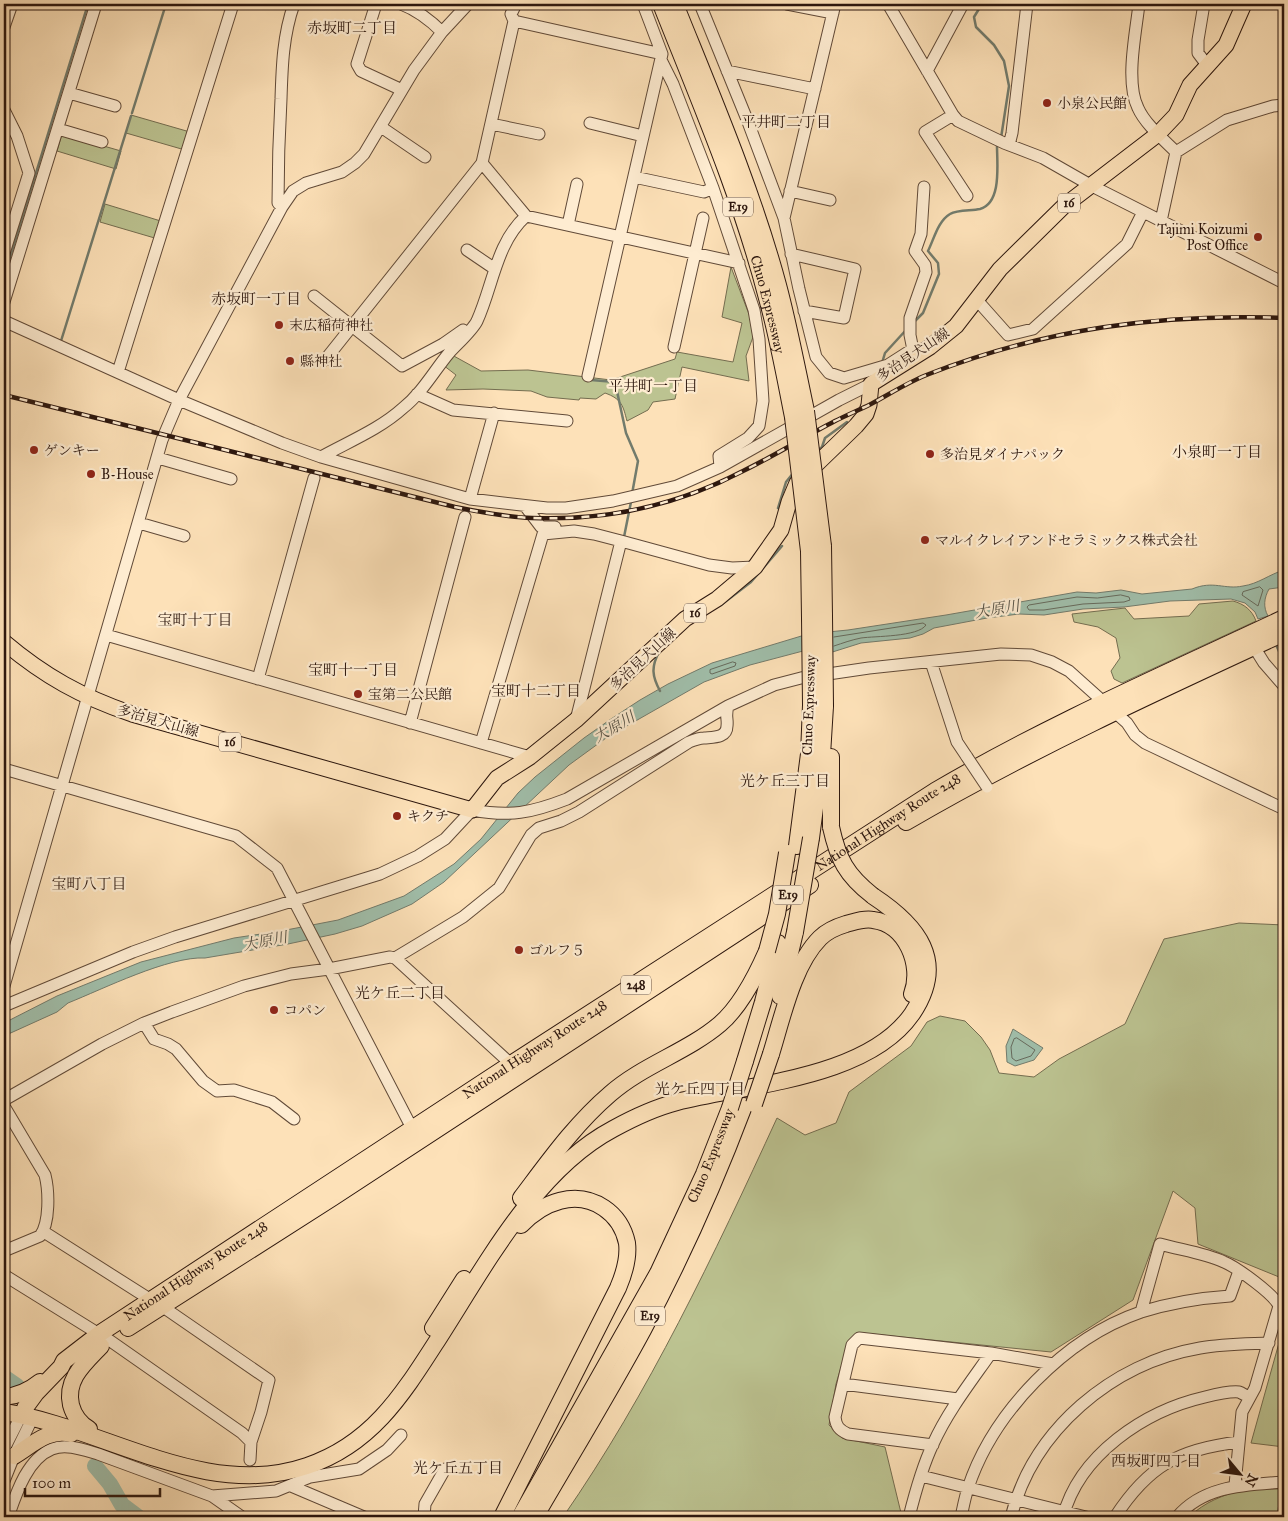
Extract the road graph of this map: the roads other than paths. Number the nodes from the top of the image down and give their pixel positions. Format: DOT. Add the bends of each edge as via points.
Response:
graph roads {
  1 [pos="96,4"];
  2 [pos="233,4"];
  3 [pos="294,4"];
  4 [pos="376,4"];
  5 [pos="401,4"];
  6 [pos="468,4"];
  7 [pos="516,4"];
  8 [pos="643,4"];
  9 [pos="661,4"];
  10 [pos="675,4"];
  11 [pos="700,4"];
  12 [pos="787,4"];
  13 [pos="888,4"];
  14 [pos="963,4"];
  15 [pos="1027,4"];
  16 [pos="1139,4"];
  17 [pos="1204,4"];
  18 [pos="1244,4"];
  19 [pos="834,8"];
  20 [pos="8,9"];
  21 [pos="514,21"];
  22 [pos="4,27"];
  23 [pos="442,32"];
  24 [pos="661,57"];
  25 [pos="1207,65"];
  26 [pos="727,71"];
  27 [pos="927,71"];
  28 [pos="402,90"];
  29 [pos="815,90"];
  30 [pos="69,92"];
  31 [pos="1284,105"];
  32 [pos="115,106"];
  33 [pos="4,110"];
  34 [pos="953,115"];
  35 [pos="590,123"];
  36 [pos="491,124"];
  37 [pos="380,127"];
  38 [pos="58,129"];
  39 [pos="539,134"];
  40 [pos="1158,134"];
  41 [pos="643,136"];
  42 [pos="102,142"];
  43 [pos="1003,142"];
  44 [pos="1176,152"];
  45 [pos="425,157"];
  46 [pos="482,163"];
  47 [pos="634,176"];
  48 [pos="577,184"];
  49 [pos="1092,186"];
  50 [pos="924,187"];
  51 [pos="714,188"];
  52 [pos="790,191"];
  53 [pos="967,196"];
  54 [pos="830,200"];
  55 [pos="282,207"];
  56 [pos="1143,212"];
  57 [pos="526,216"];
  58 [pos="703,218"];
  59 [pos="784,218"];
  60 [pos="1161,221"];
  61 [pos="568,225"];
  62 [pos="620,236"];
  63 [pos="468,250"];
  64 [pos="4,253"];
  65 [pos="696,253"];
  66 [pos="791,254"];
  67 [pos="739,263"];
  68 [pos="495,269"];
  69 [pos="1284,282"];
  70 [pos="314,296"];
  71 [pos="976,299"];
  72 [pos="4,302"];
  73 [pos="804,311"];
  74 [pos="4,320"];
  75 [pos="476,324"];
  76 [pos="351,326"];
  77 [pos="674,347"];
  78 [pos="914,353"];
  79 [pos="325,360"];
  80 [pos="118,372"];
  81 [pos="588,376"];
  82 [pos="867,382"];
  83 [pos="417,394"];
  84 [pos="179,400"];
  85 [pos="494,413"];
  86 [pos="799,414"];
  87 [pos="567,421"];
  88 [pos="321,456"];
  89 [pos="158,458"];
  90 [pos="720,467"];
  91 [pos="314,478"];
  92 [pos="231,479"];
  93 [pos="470,499"];
  94 [pos="525,506"];
  95 [pos="465,517"];
  96 [pos="139,523"];
  97 [pos="574,531"];
  98 [pos="184,536"];
  99 [pos="621,541"];
  100 [pos="755,567"];
  101 [pos="1284,618"];
  102 [pos="1284,633"];
  103 [pos="106,635"];
  104 [pos="4,642"];
  105 [pos="1254,647"];
  106 [pos="931,662"];
  107 [pos="258,679"];
  108 [pos="1284,686"];
  109 [pos="88,698"];
  110 [pos="822,705"];
  111 [pos="728,706"];
  112 [pos="1108,707"];
  113 [pos="576,720"];
  114 [pos="410,722"];
  115 [pos="481,743"];
  116 [pos="530,757"];
  117 [pos="4,769"];
  118 [pos="62,786"];
  119 [pos="987,787"];
  120 [pos="1284,809"];
  121 [pos="472,810"];
  122 [pos="297,906"];
  123 [pos="773,947"];
  124 [pos="9,951"];
  125 [pos="395,958"];
  126 [pos="328,966"];
  127 [pos="4,986"];
  128 [pos="4,1006"];
  129 [pos="144,1023"];
  130 [pos="766,1056"];
  131 [pos="511,1064"];
  132 [pos="4,1100"];
  133 [pos="4,1106"];
  134 [pos="742,1106"];
  135 [pos="294,1120"];
  136 [pos="416,1135"];
  137 [pos="526,1191"];
  138 [pos="44,1232"];
  139 [pos="4,1251"];
  140 [pos="1239,1271"];
  141 [pos="4,1275"];
  142 [pos="476,1280"];
  143 [pos="157,1303"];
  144 [pos="1141,1312"];
  145 [pos="103,1340"];
  146 [pos="1268,1343"];
  147 [pos="991,1353"];
  148 [pos="64,1361"];
  149 [pos="1053,1364"];
  150 [pos="843,1384"];
  151 [pos="4,1397"];
  152 [pos="1249,1397"];
  153 [pos="958,1399"];
  154 [pos="4,1404"];
  155 [pos="4,1412"];
  156 [pos="29,1413"];
  157 [pos="87,1432"];
  158 [pos="401,1435"];
  159 [pos="251,1442"];
  160 [pos="1239,1442"];
  161 [pos="933,1445"];
  162 [pos="9,1452"];
  163 [pos="250,1460"];
  164 [pos="445,1469"];
  165 [pos="921,1476"];
  166 [pos="4,1481"];
  167 [pos="1284,1482"];
  168 [pos="291,1486"];
  169 [pos="1235,1486"];
  170 [pos="968,1488"];
  171 [pos="212,1496"];
  172 [pos="1016,1500"];
  173 [pos="1063,1514"];
  174 [pos="8,1517"];
  175 [pos="242,1517"];
  176 [pos="364,1517"];
  177 [pos="424,1517"];
  178 [pos="502,1517"];
  179 [pos="520,1517"];
  180 [pos="535,1517"];
  181 [pos="909,1517"];
  182 [pos="961,1517"];
  183 [pos="1011,1517"];
  184 [pos="1086,1517"];
  185 [pos="1115,1517"];
  186 [pos="1177,1517"];
  1 -- 30 [label="street"];
  2 -- 80 [label="street"];
  3 -- 55 [label="street" via="282,55 278,150 278,204"];
  4 -- 28 [label="street" via="356,64 361,71"];
  5 -- 23 [label="street" via="430,20"];
  6 -- 23 [label="street"];
  7 -- 21 [label="street" via="510,14"];
  8 -- 24 [label="street"];
  9 -- 86 [label="highway, Chuo Expressway / E19" via="729,178 756,258"];
  10 -- 86 [label="highway, Chuo Expressway / E19" via="767,247 786,318"];
  11 -- 26 [label="street"];
  12 -- 19 [label="street"];
  13 -- 27 [label="street"];
  14 -- 27 [label="street"];
  15 -- 43 [label="street" via="1012,133"];
  16 -- 40 [label="street" via="1132,90 1138,109"];
  17 -- 25 [label="street" via="1198,52"];
  18 -- 25 [label="main road, 多治見犬山線 / 16" via="1226,45"];
  19 -- 29 [label="street"];
  20 -- 22 [label="street"];
  21 -- 24 [label="street"];
  21 -- 36 [label="street"];
  23 -- 28 [label="street"];
  24 -- 41 [label="street"];
  24 -- 51 [label="street"];
  25 -- 40 [label="main road, 多治見犬山線 / 16" via="1190,85 1176,115"];
  26 -- 29 [label="street"];
  26 -- 59 [label="street"];
  27 -- 34 [label="street"];
  28 -- 37 [label="street"];
  29 -- 52 [label="street"];
  30 -- 32 [label="street"];
  30 -- 38 [label="street"];
  31 -- 44 [label="street" via="1227,120"];
  33 -- 64 [label="street" via="29,173"];
  34 -- 43 [label="street" via="958,121"];
  34 -- 53 [label="street" via="925,132"];
  35 -- 41 [label="street"];
  36 -- 39 [label="street"];
  36 -- 46 [label="street"];
  37 -- 45 [label="street"];
  37 -- 55 [label="street" via="355,163 334,175 306,183 293,191"];
  38 -- 42 [label="street"];
  38 -- 72 [label="street"];
  40 -- 44 [label="street"];
  40 -- 49 [label="main road, 多治見犬山線 / 16"];
  41 -- 47 [label="street"];
  43 -- 49 [label="street" via="1043,158"];
  44 -- 60 [label="street"];
  46 -- 57 [label="street"];
  46 -- 76 [label="street"];
  47 -- 51 [label="street" via="704,192"];
  47 -- 62 [label="street"];
  48 -- 61 [label="street"];
  49 -- 56 [label="street"];
  49 -- 71 [label="main road, 多治見犬山線 / 16" via="1064,206 1000,269"];
  50 -- 78 [label="street" via="920,234 915,251 926,272 910,318"];
  51 -- 67 [label="street"];
  52 -- 54 [label="street"];
  52 -- 59 [label="street"];
  55 -- 84 [label="street"];
  56 -- 60 [label="street"];
  56 -- 71 [label="street" via="1127,244 1033,329 1008,335"];
  57 -- 61 [label="street"];
  57 -- 68 [label="street" via="514,227"];
  58 -- 65 [label="street"];
  59 -- 66 [label="street"];
  60 -- 69 [label="street"];
  61 -- 62 [label="street"];
  62 -- 65 [label="street"];
  62 -- 81 [label="street"];
  63 -- 68 [label="street"];
  65 -- 67 [label="street"];
  65 -- 77 [label="street"];
  66 -- 73 [label="street"];
  66 -- 73 [label="street" via="854,269 844,318"];
  67 -- 90 [label="street" via="759,338 763,400 759,426 748,438 719,456"];
  68 -- 75 [label="street"];
  70 -- 76 [label="street"];
  71 -- 78 [label="main road, 多治見犬山線 / 16" via="956,326 930,347"];
  73 -- 82 [label="street" via="816,357 829,373"];
  74 -- 80 [label="street"];
  75 -- 76 [label="street" via="402,366"];
  75 -- 83 [label="street"];
  76 -- 79 [label="street"];
  78 -- 82 [label="main road, 多治見犬山線 / 16"];
  78 -- 82 [label="street" via="888,365"];
  80 -- 84 [label="street"];
  82 -- 90 [label="street"];
  82 -- 100 [label="main road, 多治見犬山線 / 16" via="869,405 866,414 796,483 781,530"];
  83 -- 85 [label="street" via="453,410"];
  83 -- 88 [label="street" via="387,420"];
  84 -- 88 [label="street"];
  84 -- 89 [label="street"];
  85 -- 87 [label="street"];
  85 -- 93 [label="street"];
  86 -- 110 [label="highway, Chuo Expressway / E19, bridge" via="816,549"];
  88 -- 93 [label="street"];
  89 -- 92 [label="street"];
  89 -- 96 [label="street"];
  90 -- 94 [label="street" via="677,486 642,496 566,508"];
  91 -- 107 [label="street"];
  93 -- 94 [label="street"];
  94 -- 97 [label="street" via="541,526"];
  95 -- 114 [label="street"];
  96 -- 98 [label="street"];
  96 -- 103 [label="street"];
  97 -- 99 [label="street"];
  97 -- 115 [label="street" via="543,534"];
  99 -- 100 [label="street" via="709,565"];
  99 -- 113 [label="street"];
  100 -- 113 [label="main road, 多治見犬山線 / 16" via="717,599 685,619"];
  101 -- 112 [label="highway, National Highway Route 248 / 248"];
  102 -- 105 [label="highway, National Highway Route 248 / 248"];
  103 -- 107 [label="street"];
  103 -- 109 [label="street"];
  104 -- 109 [label="main road, 多治見犬山線 / 16" via="43,674"];
  105 -- 108 [label="street"];
  105 -- 112 [label="highway, National Highway Route 248 / 248"];
  106 -- 111 [label="street" via="801,678 774,685"];
  106 -- 112 [label="street" via="1001,654 1031,655 1069,671"];
  106 -- 119 [label="street, bridge" via="958,742"];
  107 -- 114 [label="street"];
  109 -- 118 [label="street"];
  109 -- 121 [label="main road, 多治見犬山線 / 16" via="132,714"];
  110 -- 123 [label="highway, Chuo Expressway, bridge" via="809,754 799,771 792,850"];
  110 -- 130 [label="highway, Chuo Expressway / E19, bridge" via="822,755 811,838 795,932"];
  110 -- 142 [label="highway, bridge" via="830,827 835,849 858,884 904,919 921,939 925,951 925,988 912,1015 869,1051 816,1072 676,1102 646,1112 610,1131 571,1157 532,1198"];
  111 -- 121 [label="street" via="567,799 520,813"];
  111 -- 125 [label="street" via="726,732 688,742 579,812 538,828 530,835 499,888 463,917"];
  112 -- 120 [label="street" via="1145,743"];
  112 -- 131 [label="highway, National Highway Route 248 / 248" via="991,758 935,791"];
  112 -- 136 [label="highway, National Highway Route 248 / 248" via="894,829 733,937"];
  113 -- 116 [label="main road, 多治見犬山線 / 16"];
  114 -- 115 [label="street"];
  115 -- 116 [label="street"];
  116 -- 121 [label="main road, 多治見犬山線 / 16" via="497,778"];
  117 -- 118 [label="street"];
  118 -- 122 [label="street" via="236,836 276,868"];
  118 -- 124 [label="street"];
  121 -- 122 [label="street" via="445,839 418,856"];
  122 -- 126 [label="street"];
  122 -- 128 [label="street" via="166,940"];
  123 -- 134 [label="highway, Chuo Expressway / E19, bridge" via="763,1002 745,1061"];
  123 -- 137 [label="highway" via="739,1001 720,1023 611,1093 585,1117"];
  124 -- 127 [label="street"];
  125 -- 126 [label="street"];
  125 -- 131 [label="street"];
  126 -- 129 [label="street" via="244,986"];
  126 -- 136 [label="street"];
  129 -- 132 [label="street"];
  129 -- 135 [label="street" via="154,1038 176,1049 203,1081 217,1091 234,1090 272,1102"];
  130 -- 134 [label="highway, Chuo Expressway / E19"];
  130 -- 137 [label="highway" via="802,964 819,939 834,928 872,920 883,923 905,940 914,960 914,992 895,1022 876,1038 801,1067 675,1093 637,1107 607,1122 565,1151"];
  131 -- 136 [label="highway, National Highway Route 248 / 248"];
  133 -- 138 [label="street" via="48,1187"];
  134 -- 179 [label="highway, Chuo Expressway / E19" via="704,1174 658,1273"];
  134 -- 180 [label="highway, Chuo Expressway / E19" via="719,1172 673,1271"];
  136 -- 143 [label="highway, National Highway Route 248 / 248"];
  137 -- 157 [label="highway" via="447,1304 388,1402 355,1435 334,1448 288,1465 243,1470 211,1467"];
  138 -- 139 [label="street"];
  138 -- 143 [label="street"];
  140 -- 144 [label="street" via="1230,1296 1197,1299"];
  140 -- 144 [label="street" via="1225,1262 1160,1244"];
  140 -- 146 [label="street" via="1266,1291 1279,1306"];
  141 -- 145 [label="street"];
  142 -- 157 [label="highway" via="388,1412 353,1443 307,1466 251,1476 200,1470"];
  142 -- 178 [label="highway" via="526,1220 554,1202 577,1198 598,1204 618,1220 624,1233 627,1258 618,1288"];
  143 -- 145 [label="highway, National Highway Route 248 / 248"];
  143 -- 159 [label="street" via="269,1380"];
  144 -- 149 [label="street" via="1093,1335"];
  145 -- 148 [label="highway, National Highway Route 248 / 248"];
  145 -- 156 [label="highway, National Highway Route 248 / 248"];
  145 -- 157 [label="highway" via="71,1383 73,1411"];
  145 -- 159 [label="street"];
  146 -- 152 [label="street" via="1255,1388"];
  146 -- 172 [label="street" via="1201,1347 1163,1357 1116,1379 1069,1416 1046,1443 1025,1477"];
  147 -- 149 [label="street"];
  147 -- 150 [label="street" via="859,1338 852,1345"];
  147 -- 153 [label="street"];
  148 -- 151 [label="highway, 248" via="33,1388"];
  148 -- 156 [label="highway, National Highway Route 248 / 248" via="36,1393"];
  149 -- 170 [label="street" via="1007,1415"];
  150 -- 153 [label="street"];
  150 -- 161 [label="street" via="835,1417 841,1431"];
  152 -- 160 [label="street" via="1242,1412"];
  152 -- 173 [label="street" via="1239,1392 1188,1401 1142,1421 1103,1452 1086,1471"];
  153 -- 161 [label="street"];
  154 -- 156 [label="highway"];
  155 -- 156 [label="highway"];
  156 -- 157 [label="highway"];
  156 -- 162 [label="street"];
  157 -- 162 [label="highway" via="80,1436 63,1432 52,1434"];
  158 -- 168 [label="street" via="359,1469 310,1478"];
  159 -- 163 [label="street"];
  160 -- 169 [label="street"];
  160 -- 185 [label="street" via="1213,1445 1179,1455 1138,1486"];
  161 -- 165 [label="street"];
  162 -- 166 [label="street"];
  164 -- 177 [label="street" via="425,1504"];
  165 -- 170 [label="street"];
  165 -- 181 [label="street"];
  167 -- 169 [label="street"];
  168 -- 171 [label="street" via="276,1491"];
  168 -- 176 [label="street"];
  169 -- 186 [label="street" via="1197,1501"];
  170 -- 172 [label="street"];
  170 -- 182 [label="street"];
  171 -- 174 [label="street" via="80,1448 53,1448 33,1463"];
  171 -- 175 [label="street"];
  172 -- 173 [label="street"];
  172 -- 183 [label="street"];
  173 -- 184 [label="street"];
}
